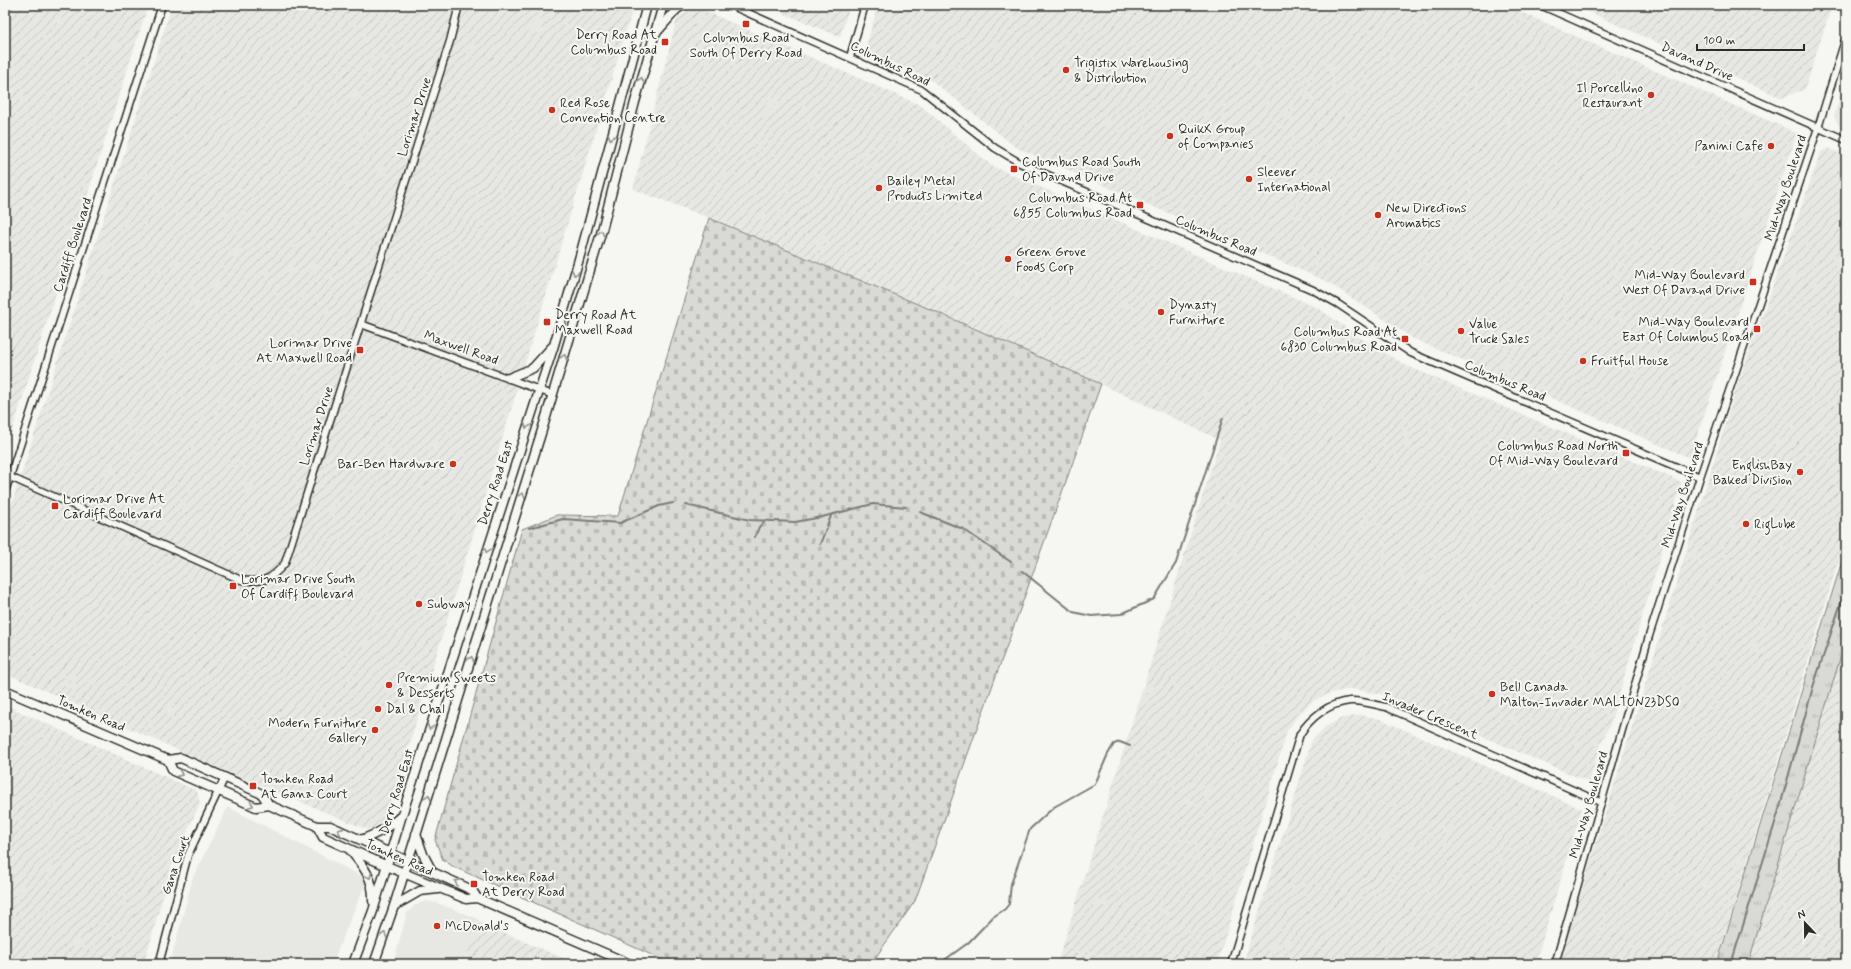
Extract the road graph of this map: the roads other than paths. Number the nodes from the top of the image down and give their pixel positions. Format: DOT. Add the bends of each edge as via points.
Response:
graph roads {
  1 [pos="162,5"];
  2 [pos="460,5"];
  3 [pos="647,5"];
  4 [pos="663,5"];
  5 [pos="684,5"];
  6 [pos="730,5"];
  7 [pos="865,5"];
  8 [pos="1540,5"];
  9 [pos="654,36"];
  10 [pos="1846,37"];
  11 [pos="850,57"];
  12 [pos="1818,128"];
  13 [pos="1846,140"];
  14 [pos="361,324"];
  15 [pos="554,345"];
  16 [pos="509,378"];
  17 [pos="539,389"];
  18 [pos="553,395"];
  19 [pos="10,477"];
  20 [pos="1700,477"];
  21 [pos="5,492"];
  22 [pos="5,690"];
  23 [pos="168,760"];
  24 [pos="225,777"];
  25 [pos="218,790"];
  26 [pos="1600,802"];
  27 [pos="269,805"];
  28 [pos="402,815"];
  29 [pos="317,826"];
  30 [pos="416,834"];
  31 [pos="361,840"];
  32 [pos="348,848"];
  33 [pos="390,854"];
  34 [pos="407,862"];
  35 [pos="387,866"];
  36 [pos="432,871"];
  37 [pos="404,873"];
  38 [pos="440,889"];
  39 [pos="477,898"];
  40 [pos="394,906"];
  41 [pos="373,911"];
  42 [pos="158,964"];
  43 [pos="353,964"];
  44 [pos="374,964"];
  45 [pos="630,964"];
  46 [pos="1231,964"];
  47 [pos="1555,964"];
  1 -- 19 [label="street, Cardiff Boulevard"];
  2 -- 14 [label="street, Lorimar Drive"];
  3 -- 15 [label="main road, Derry Road East, one-way"];
  4 -- 9 [label="main road"];
  5 -- 9 [label="main road" via="677,9"];
  6 -- 11 [label="street, Columbus Road"];
  7 -- 11 [label="street"];
  8 -- 12 [label="street, Davand Drive"];
  18 -- 9 [label="main road, one-way" via="602,230"];
  10 -- 12 [label="street, Mid-Way Boulevard"];
  11 -- 20 [label="street, Columbus Road" via="922,90 995,148 1020,163 1317,292 1411,353"];
  12 -- 13 [label="street, Davand Drive"];
  12 -- 20 [label="street, Mid-Way Boulevard"];
  14 -- 16 [label="street, Maxwell Road"];
  14 -- 19 [label="street, Lorimar Drive" via="285,563 273,577 262,581 241,580"];
  15 -- 16 [label="main road" via="532,368"];
  15 -- 17 [label="main road, Derry Road East"];
  16 -- 17 [label="street, Maxwell Road"];
  17 -- 18 [label="street, Maxwell Road"];
  17 -- 28 [label="main road, Derry Road East, one-way"];
  30 -- 18 [label="main road, one-way"];
  19 -- 21 [label="street, Cardiff Boulevard"];
  20 -- 26 [label="street, Mid-Way Boulevard"];
  22 -- 23 [label="main road, Tomken Road"];
  23 -- 24 [label="main road, Tomken Road" via="181,758"];
  23 -- 25 [label="main road, Tomken Road, one-way" via="173,771"];
  24 -- 25 [label="street, Gana Court"];
  24 -- 27 [label="main road, Tomken Road" via="262,794"];
  25 -- 27 [label="main road, Tomken Road, one-way" via="256,807"];
  25 -- 42 [label="street, Gana Court" via="188,855"];
  26 -- 46 [label="street, Invader Crescent" via="1386,707 1351,701 1334,705 1308,722 1300,734"];
  26 -- 47 [label="street, Mid-Way Boulevard"];
  27 -- 29 [label="main road, Tomken Road"];
  28 -- 31 [label="main road" via="379,832"];
  28 -- 33 [label="main road, Derry Road East"];
  31 -- 29 [label="main road, Tomken Road, one-way" via="330,826"];
  29 -- 32 [label="main road, Tomken Road" via="323,837"];
  30 -- 34 [label="main road"];
  30 -- 36 [label="main road"];
  31 -- 33 [label="main road, Tomken Road"];
  32 -- 35 [label="main road, Tomken Road"];
  32 -- 41 [label="main road, one-way" via="370,878"];
  33 -- 34 [label="main road, Tomken Road"];
  33 -- 35 [label="main road, Derry Road East"];
  34 -- 36 [label="main road, Tomken Road"];
  34 -- 37 [label="main road"];
  35 -- 37 [label="main road, Tomken Road"];
  35 -- 41 [label="main road, Derry Road East"];
  39 -- 36 [label="main road, Tomken Road, one-way" via="472,890"];
  37 -- 38 [label="main road, Tomken Road"];
  37 -- 40 [label="main road"];
  38 -- 39 [label="main road, Tomken Road" via="466,899"];
  38 -- 40 [label="main road" via="420,891"];
  39 -- 45 [label="main road, Tomken Road"];
  44 -- 40 [label="main road, one-way"];
  41 -- 43 [label="main road, Derry Road East"];
}
